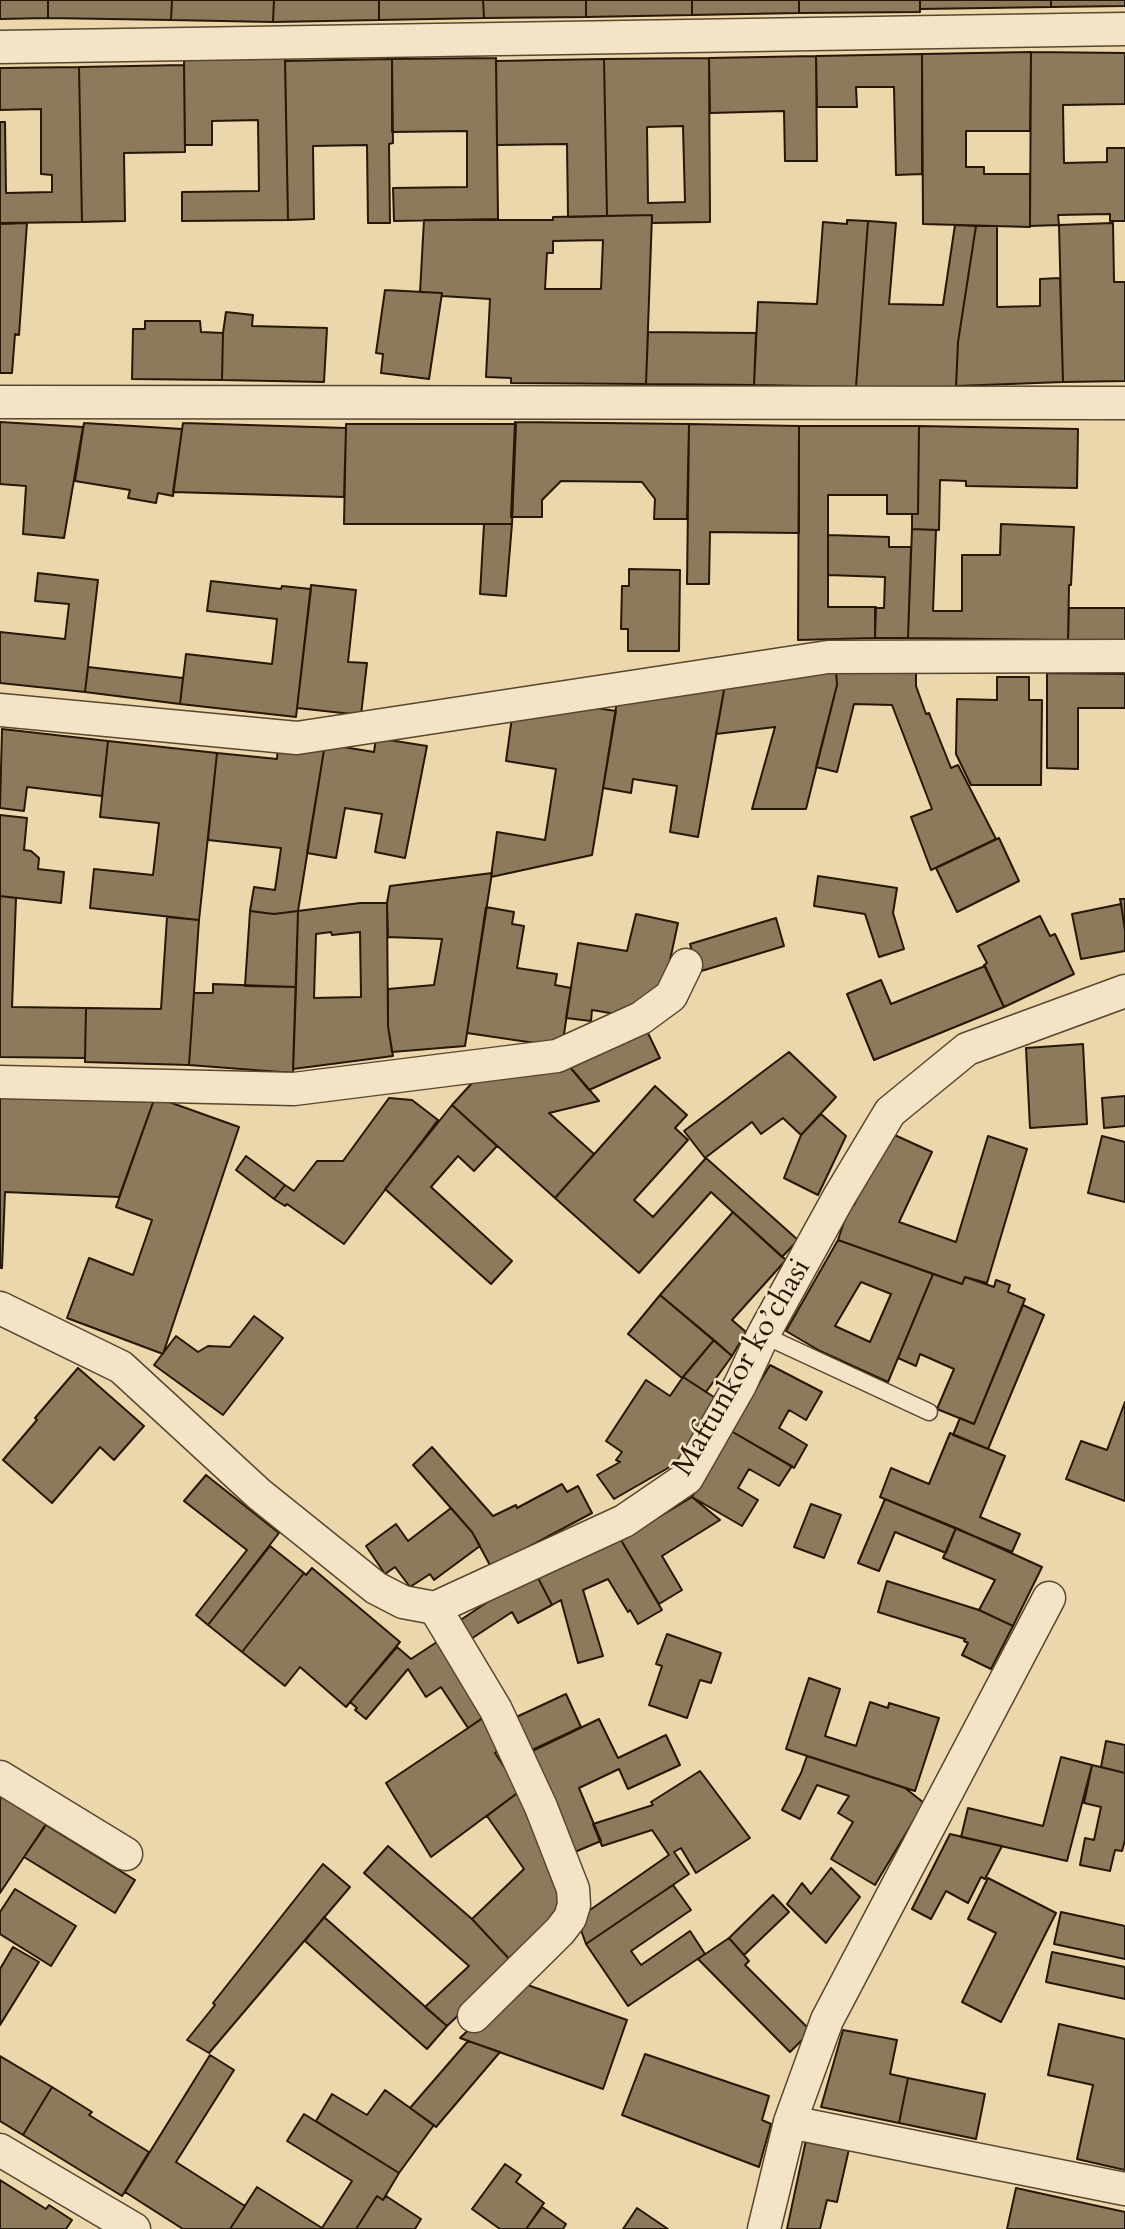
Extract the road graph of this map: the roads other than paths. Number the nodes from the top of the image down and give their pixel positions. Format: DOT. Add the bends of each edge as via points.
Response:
graph roads {
  1 [pos="1125,29"];
  2 [pos="0,47"];
  3 [pos="0,402"];
  4 [pos="1125,403"];
  5 [pos="1125,656"];
  6 [pos="0,710"];
  7 [pos="686,965"];
  8 [pos="1125,991"];
  9 [pos="0,1082"];
  10 [pos="0,1308"];
  11 [pos="763,1335"];
  12 [pos="929,1412"];
  13 [pos="1049,1598"];
  14 [pos="435,1608"];
  15 [pos="0,1777"];
  16 [pos="126,1854"];
  17 [pos="474,2017"];
  18 [pos="790,2122"];
  19 [pos="0,2150"];
  20 [pos="1125,2189"];
  21 [pos="134,2229"];
  22 [pos="764,2229"];
  1 -- 2 [label="street"];
  3 -- 4 [label="street"];
  5 -- 6 [label="street" via="828,657 297,738"];
  7 -- 9 [label="street" via="671,996 641,1018 557,1056 293,1088"];
  8 -- 11 [label="street, Maftunkor ko’chasi" via="967,1049 890,1112"];
  10 -- 14 [label="street" via="121,1367 259,1494 376,1588 402,1602"];
  11 -- 12 [label="lane"];
  11 -- 14 [label="street, Maftunkor ko’chasi" via="687,1478 624,1521"];
  13 -- 18 [label="street" via="827,2020"];
  14 -- 17 [label="street" via="496,1710 573,1889 570,1918 560,1931"];
  15 -- 16 [label="street"];
  18 -- 20 [label="street"];
  18 -- 22 [label="street"];
  19 -- 21 [label="street"];
}
